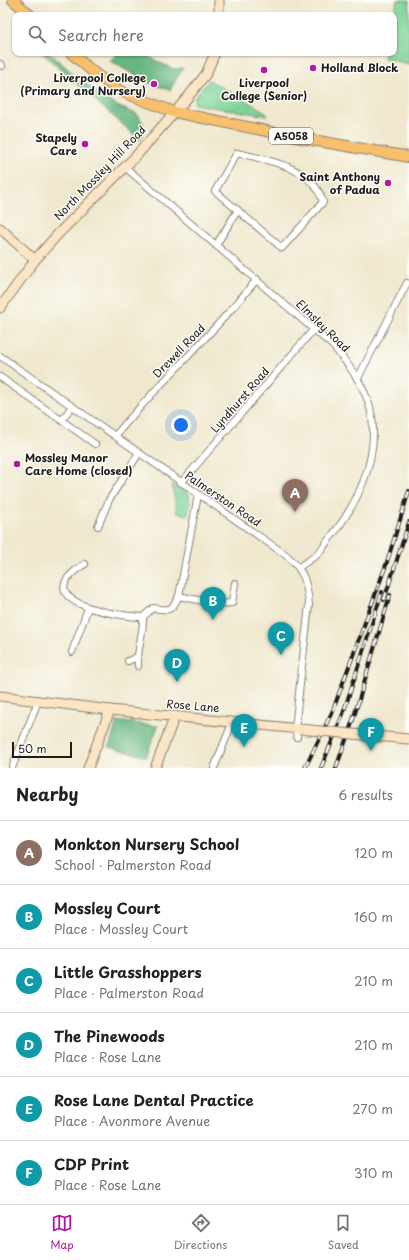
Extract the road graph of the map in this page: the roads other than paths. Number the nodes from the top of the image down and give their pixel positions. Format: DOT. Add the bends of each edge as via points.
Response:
graph roads {
  1 [pos="13,0"];
  2 [pos="219,0"];
  3 [pos="27,12"];
  4 [pos="219,12"];
  5 [pos="75,56"];
  6 [pos="214,56"];
  7 [pos="174,112"];
  8 [pos="409,157"];
  9 [pos="125,167"];
  10 [pos="238,210"];
  11 [pos="0,228"];
  12 [pos="216,245"];
  13 [pos="35,260"];
  14 [pos="256,279"];
  15 [pos="407,283"];
  16 [pos="0,308"];
  17 [pos="314,329"];
  18 [pos="1,358"];
  19 [pos="0,377"];
  20 [pos="358,378"];
  21 [pos="72,406"];
  22 [pos="62,420"];
  23 [pos="115,436"];
  24 [pos="95,444"];
  25 [pos="139,453"];
  26 [pos="181,483"];
  27 [pos="198,495"];
  28 [pos="98,526"];
  29 [pos="85,564"];
  30 [pos="299,567"];
  31 [pos="235,583"];
  32 [pos="179,596"];
  33 [pos="88,608"];
  34 [pos="143,617"];
  35 [pos="72,652"];
  36 [pos="137,657"];
  37 [pos="128,661"];
  38 [pos="138,666"];
  39 [pos="0,696"];
  40 [pos="38,701"];
  41 [pos="110,710"];
  42 [pos="176,716"];
  43 [pos="233,721"];
  44 [pos="296,732"];
  45 [pos="409,739"];
  46 [pos="12,768"];
  47 [pos="88,768"];
  48 [pos="155,768"];
  49 [pos="214,768"];
  1 -- 3 [label="main road"];
  2 -- 4 [label="street"];
  5 -- 7 [label="main road, A5058" via="120,92"];
  6 -- 7 [label="street, North Mossley Hill Road" via="206,74"];
  7 -- 8 [label="main road, A5058"];
  7 -- 9 [label="street, North Mossley Hill Road"];
  9 -- 12 [label="street, Elmsley Road"];
  9 -- 13 [label="street, North Mossley Hill Road"];
  10 -- 10 [label="street" via="215,191 238,153 282,164 309,180 320,193 323,202 282,248"];
  10 -- 12 [label="street"];
  11 -- 13 [label="street"];
  12 -- 14 [label="street, Elmsley Road"];
  13 -- 16 [label="street, North Mossley Hill Road"];
  14 -- 17 [label="street, Elmsley Road"];
  14 -- 23 [label="street, Drewell Road" via="232,310 152,393"];
  15 -- 20 [label="street"];
  17 -- 20 [label="street, Elmsley Road" via="333,346"];
  17 -- 26 [label="street, Lyndhurst Road"];
  18 -- 21 [label="street, Palmerston Road"];
  19 -- 22 [label="street"];
  20 -- 30 [label="street, Elmsley Road" via="372,416 370,462 360,493 341,525 318,554"];
  21 -- 22 [label="street"];
  21 -- 23 [label="street, Palmerston Road"];
  22 -- 24 [label="street"];
  23 -- 25 [label="street, Palmerston Road"];
  25 -- 26 [label="street, Palmerston Road"];
  25 -- 28 [label="street" via="109,500"];
  26 -- 27 [label="street, Palmerston Road"];
  27 -- 30 [label="street, Palmerston Road" via="286,555"];
  27 -- 32 [label="street"];
  29 -- 33 [label="street" via="67,577 63,586 64,593 69,598"];
  30 -- 44 [label="street, Palmerston Road" via="308,586 309,605"];
  31 -- 32 [label="street" via="232,602 217,604"];
  32 -- 34 [label="street" via="174,607 167,610 153,608"];
  33 -- 34 [label="street" via="123,616"];
  33 -- 35 [label="street"];
  34 -- 36 [label="street" via="142,641"];
  36 -- 37 [label="street"];
  36 -- 38 [label="street"];
  39 -- 40 [label="street, Rose Lane"];
  40 -- 41 [label="street, Rose Lane"];
  40 -- 46 [label="street"];
  41 -- 42 [label="street, Rose Lane"];
  41 -- 47 [label="street"];
  42 -- 43 [label="street, Rose Lane"];
  42 -- 48 [label="street"];
  43 -- 44 [label="street, Rose Lane"];
  43 -- 49 [label="street"];
  44 -- 45 [label="street, Rose Lane, bridge" via="310,730"];
}
